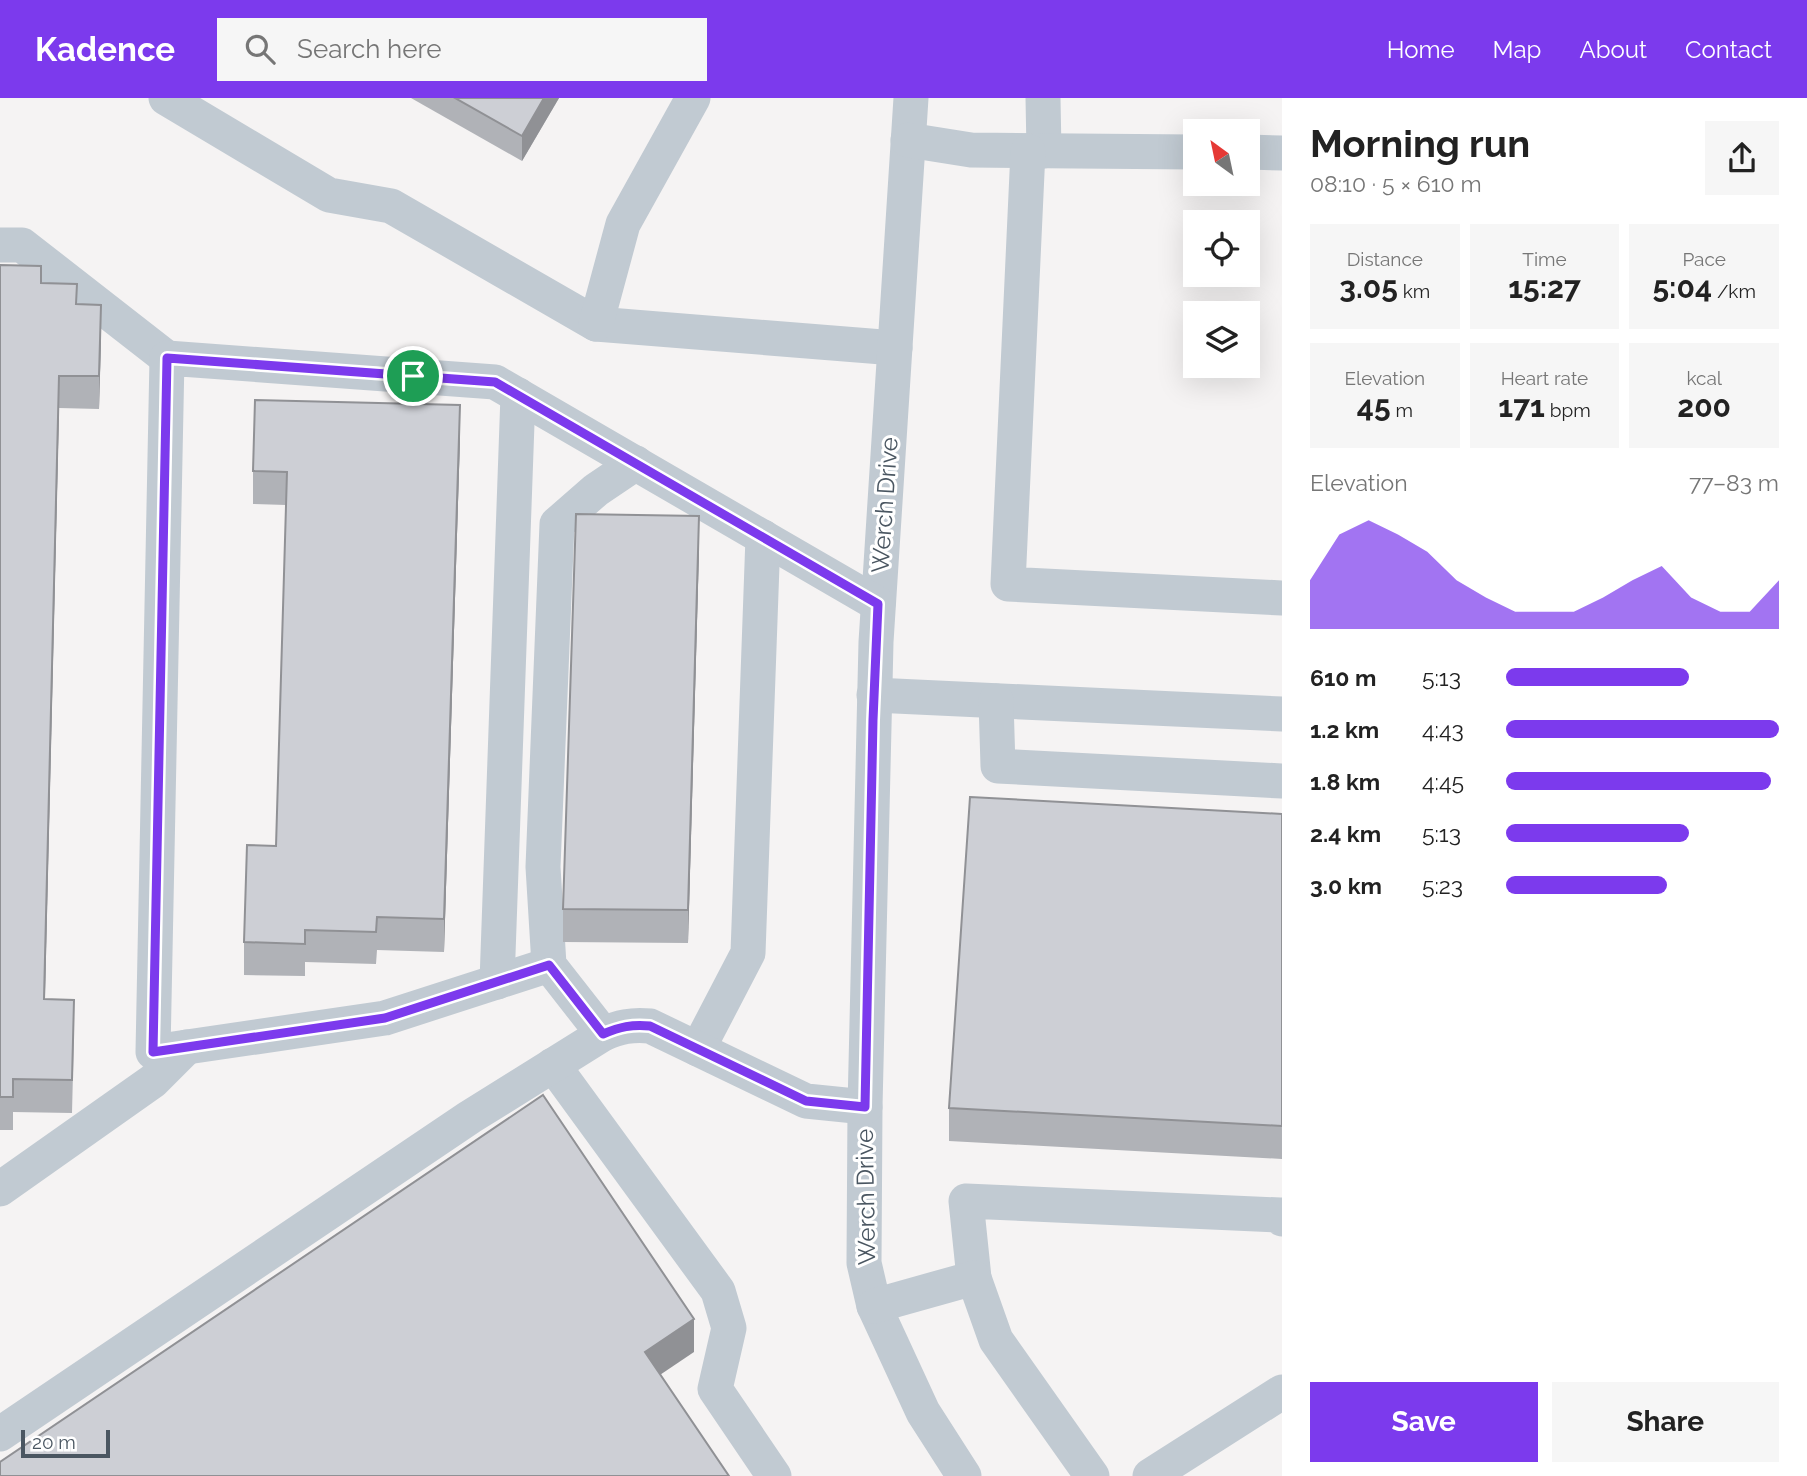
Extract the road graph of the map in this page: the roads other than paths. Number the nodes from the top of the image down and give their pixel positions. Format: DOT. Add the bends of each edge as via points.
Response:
graph roads {
  1 [pos="166,98"];
  2 [pos="693,98"];
  3 [pos="911,98"];
  4 [pos="1043,98"];
  5 [pos="908,140"];
  6 [pos="1036,151"];
  7 [pos="1183,152"];
  8 [pos="1260,152"];
  9 [pos="1282,153"];
  10 [pos="0,245"];
  11 [pos="596,324"];
  12 [pos="895,348"];
  13 [pos="167,358"];
  14 [pos="518,395"];
  15 [pos="636,463"];
  16 [pos="763,537"];
  17 [pos="1282,598"];
  18 [pos="878,604"];
  19 [pos="874,695"];
  20 [pos="996,701"];
  21 [pos="1282,714"];
  22 [pos="1282,781"];
  23 [pos="549,965"];
  24 [pos="497,982"];
  25 [pos="603,1034"];
  26 [pos="187,1047"];
  27 [pos="698,1049"];
  28 [pos="553,1065"];
  29 [pos="865,1107"];
  30 [pos="0,1189"];
  31 [pos="1282,1219"];
  32 [pos="974,1278"];
  33 [pos="874,1306"];
  34 [pos="1282,1392"];
  35 [pos="0,1434"];
  36 [pos="774,1476"];
  37 [pos="964,1476"];
  38 [pos="1092,1476"];
  39 [pos="1150,1476"];
  1 -- 11 [label="street" via="329,195 391,206"];
  2 -- 11 [label="street" via="623,224"];
  3 -- 5 [label="street, Werch Drive"];
  4 -- 6 [label="street"];
  5 -- 6 [label="street" via="971,150"];
  5 -- 12 [label="street, Werch Drive"];
  6 -- 7 [label="street"];
  6 -- 17 [label="street" via="1008,584"];
  8 -- 9 [label="street"];
  10 -- 13 [label="street" via="22,244"];
  11 -- 12 [label="street"];
  12 -- 18 [label="street, Werch Drive"];
  13 -- 14 [label="street" via="495,382"];
  13 -- 26 [label="street" via="153,1052"];
  14 -- 15 [label="street"];
  14 -- 24 [label="street"];
  15 -- 16 [label="street"];
  15 -- 23 [label="street" via="557,524 543,867"];
  16 -- 18 [label="street"];
  16 -- 27 [label="street" via="748,953"];
  18 -- 19 [label="street, Werch Drive"];
  19 -- 20 [label="street"];
  19 -- 29 [label="street, Werch Drive"];
  20 -- 21 [label="street"];
  20 -- 22 [label="street" via="998,766"];
  23 -- 24 [label="street"];
  23 -- 25 [label="street"];
  24 -- 26 [label="street" via="385,1018"];
  25 -- 27 [label="street" via="634,1024 650,1026"];
  25 -- 28 [label="street"];
  26 -- 30 [label="street" via="153,1082"];
  27 -- 29 [label="street" via="806,1101"];
  28 -- 35 [label="street"];
  28 -- 36 [label="street" via="718,1291 729,1328 715,1389"];
  29 -- 33 [label="street, Werch Drive" via="864,1263"];
  31 -- 32 [label="street" via="1280,1215 966,1201"];
  32 -- 33 [label="street"];
  32 -- 38 [label="street" via="996,1340"];
  33 -- 37 [label="street, Werch Drive" via="923,1412"];
  34 -- 39 [label="street"];
}
